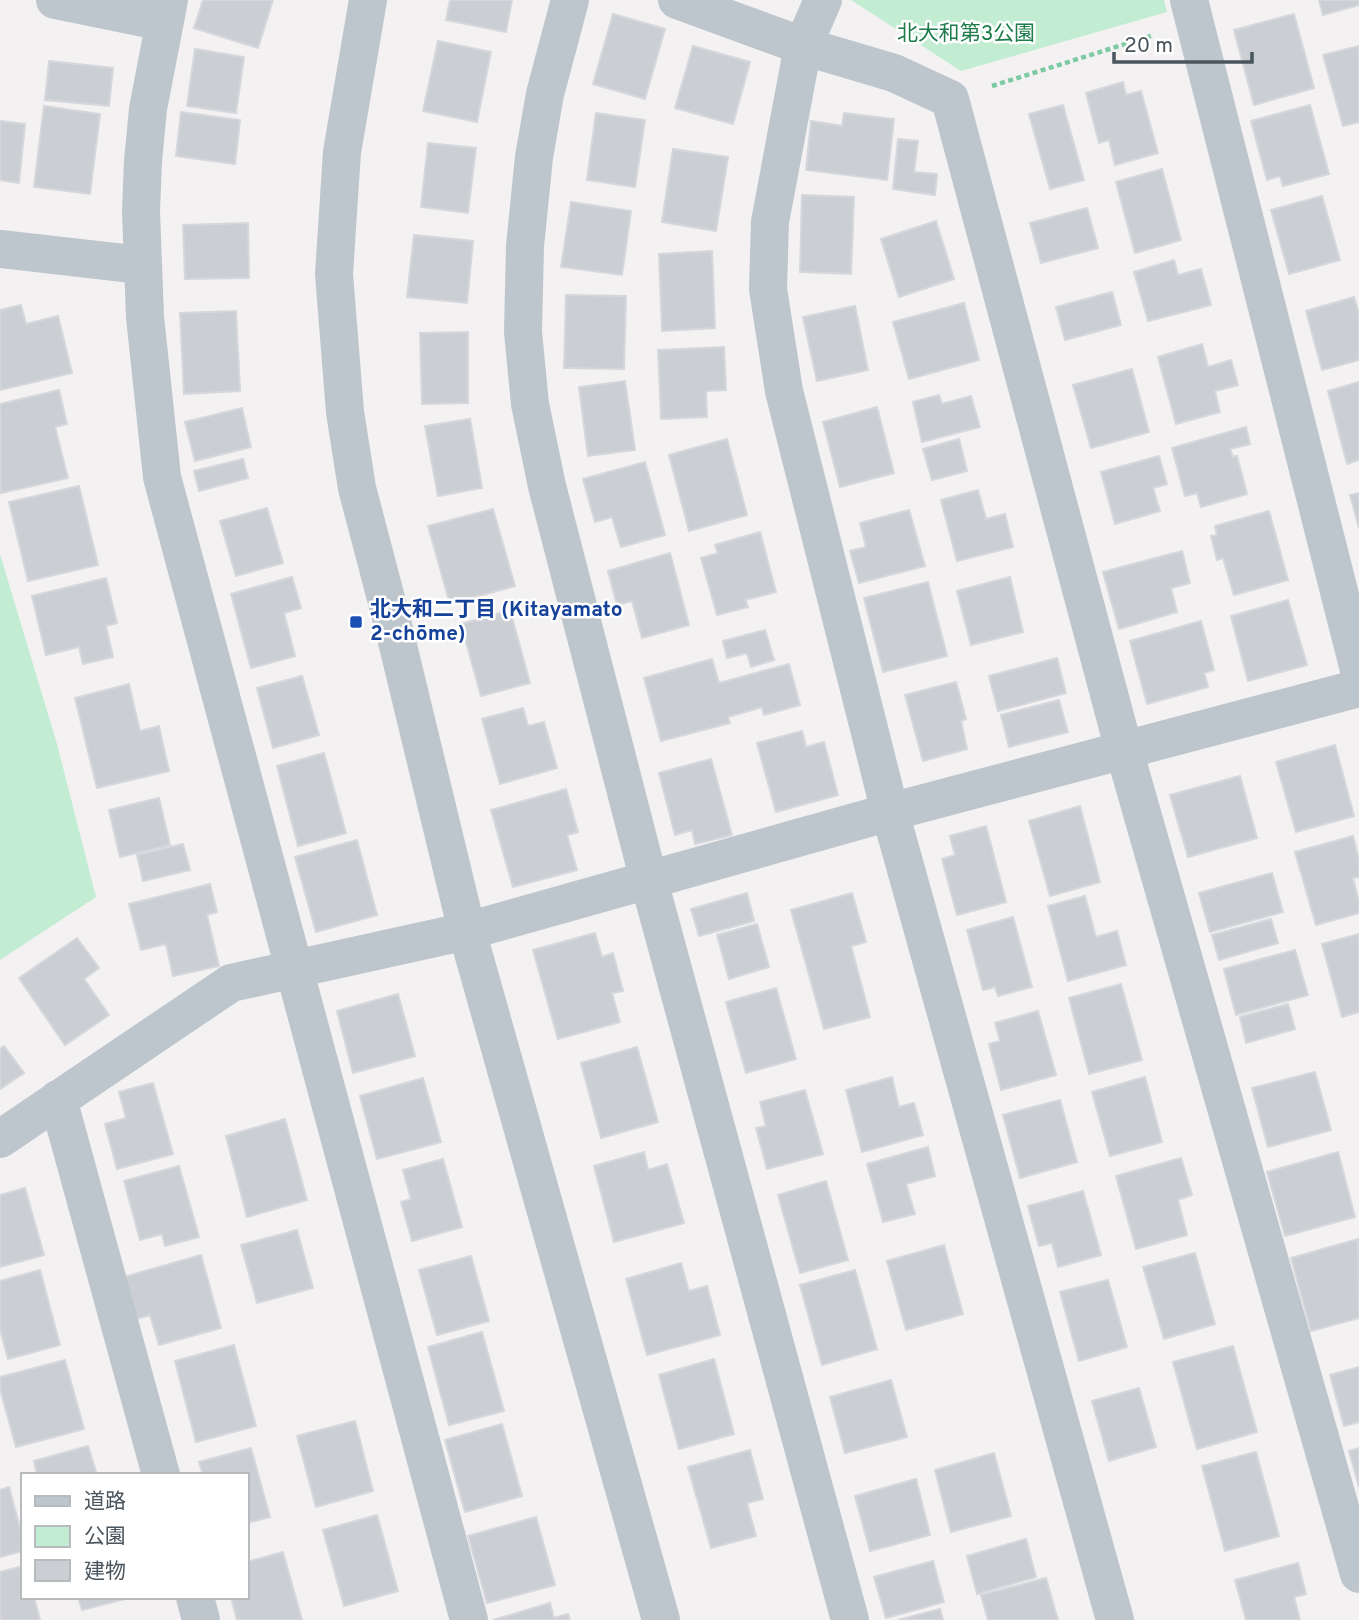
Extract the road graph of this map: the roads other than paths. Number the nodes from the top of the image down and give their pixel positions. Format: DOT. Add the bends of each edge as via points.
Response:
graph roads {
  1 [pos="55,0"];
  2 [pos="368,0"];
  3 [pos="570,0"];
  4 [pos="677,0"];
  5 [pos="822,0"];
  6 [pos="166,11"];
  7 [pos="1192,11"];
  8 [pos="803,46"];
  9 [pos="0,249"];
  10 [pos="141,265"];
  11 [pos="1359,670"];
  12 [pos="1359,688"];
  13 [pos="1124,750"];
  14 [pos="890,812"];
  15 [pos="649,881"];
  16 [pos="467,931"];
  17 [pos="295,970"];
  18 [pos="58,1099"];
  19 [pos="0,1139"];
  20 [pos="160,1473"];
  21 [pos="1359,1574"];
  22 [pos="196,1599"];
  23 [pos="201,1620"];
  24 [pos="468,1620"];
  25 [pos="661,1620"];
  26 [pos="850,1620"];
  27 [pos="1115,1620"];
  1 -- 6 [label="street"];
  2 -- 16 [label="street" via="349,101 337,206 334,274 345,412 357,488"];
  3 -- 15 [label="street" via="534,157 523,332 530,404 547,486"];
  4 -- 8 [label="street"];
  5 -- 8 [label="street"];
  6 -- 10 [label="street" via="148,109"];
  7 -- 11 [label="street"];
  8 -- 13 [label="street" via="894,73 950,99"];
  8 -- 14 [label="street" via="770,222 768,289 784,391"];
  9 -- 10 [label="street"];
  10 -- 17 [label="street" via="162,477"];
  12 -- 13 [label="street"];
  13 -- 14 [label="street"];
  13 -- 21 [label="street"];
  14 -- 15 [label="street"];
  14 -- 27 [label="street"];
  15 -- 16 [label="street"];
  15 -- 26 [label="street"];
  16 -- 17 [label="street"];
  16 -- 25 [label="street"];
  17 -- 18 [label="street" via="232,982"];
  17 -- 24 [label="street"];
  18 -- 19 [label="street"];
  18 -- 20 [label="street"];
  22 -- 23 [label="street"];
}
